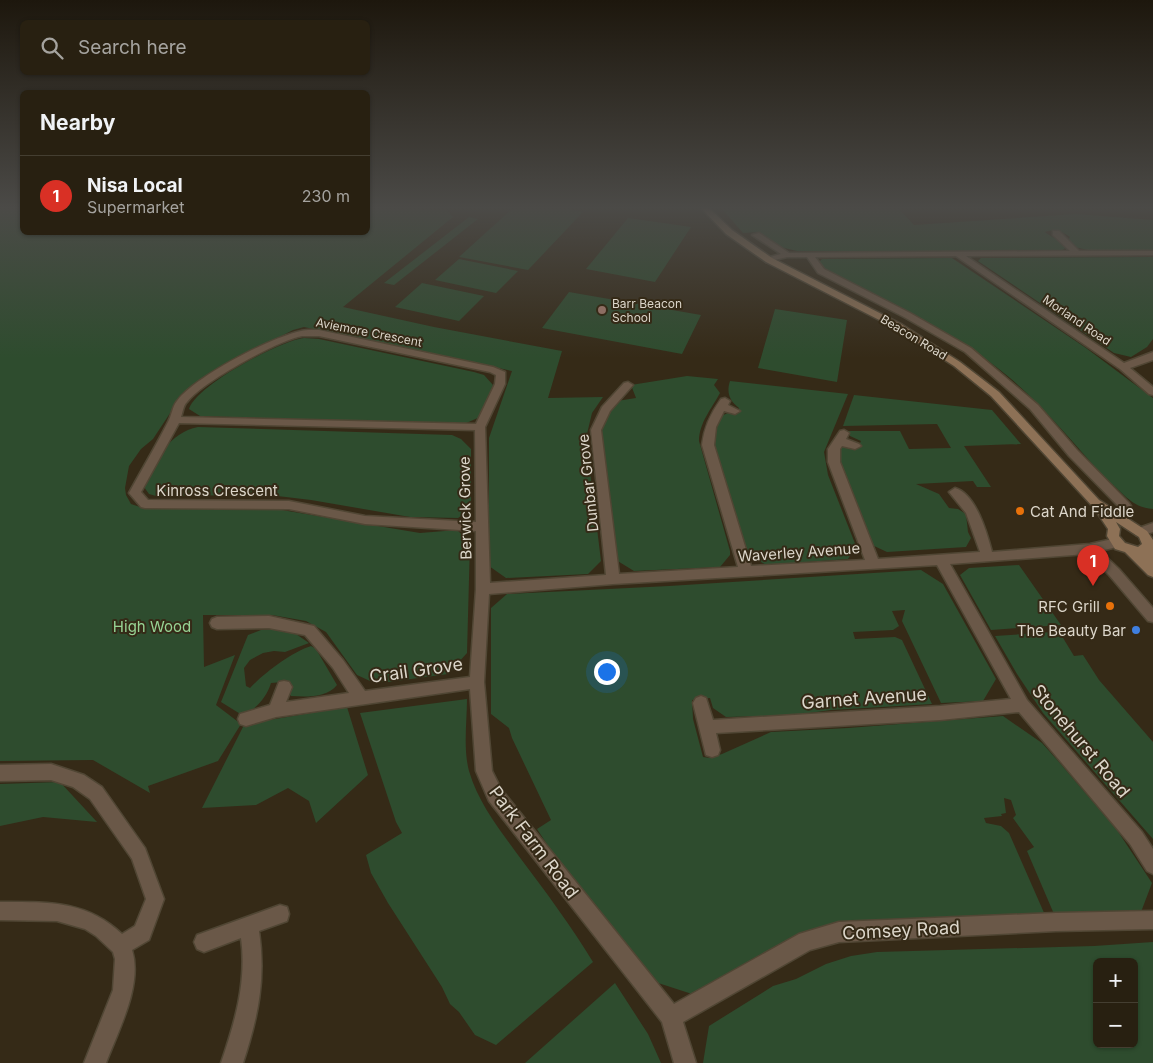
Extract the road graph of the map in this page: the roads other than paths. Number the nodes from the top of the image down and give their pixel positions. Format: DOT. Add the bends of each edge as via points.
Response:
graph roads {
  1 [pos="774,259"];
  2 [pos="812,259"];
  3 [pos="965,259"];
  4 [pos="769,260"];
  5 [pos="1153,355"];
  6 [pos="1122,367"];
  7 [pos="627,391"];
  8 [pos="1153,392"];
  9 [pos="735,411"];
  10 [pos="175,420"];
  11 [pos="480,427"];
  12 [pos="855,446"];
  13 [pos="955,492"];
  14 [pos="1095,503"];
  15 [pos="1125,506"];
  16 [pos="480,527"];
  17 [pos="1153,527"];
  18 [pos="1114,529"];
  19 [pos="1137,530"];
  20 [pos="1117,543"];
  21 [pos="1147,546"];
  22 [pos="1090,549"];
  23 [pos="1131,551"];
  24 [pos="987,556"];
  25 [pos="1153,559"];
  26 [pos="941,560"];
  27 [pos="873,563"];
  28 [pos="746,572"];
  29 [pos="1153,572"];
  30 [pos="614,579"];
  31 [pos="483,589"];
  32 [pos="1153,617"];
  33 [pos="217,623"];
  34 [pos="477,682"];
  35 [pos="284,687"];
  36 [pos="360,698"];
  37 [pos="701,703"];
  38 [pos="1022,705"];
  39 [pos="276,710"];
  40 [pos="246,719"];
  41 [pos="708,727"];
  42 [pos="712,750"];
  43 [pos="0,773"];
  44 [pos="1153,865"];
  45 [pos="0,912"];
  46 [pos="280,914"];
  47 [pos="1153,920"];
  48 [pos="249,927"];
  49 [pos="204,942"];
  50 [pos="121,946"];
  51 [pos="670,1017"];
  52 [pos="95,1063"];
  53 [pos="232,1063"];
  54 [pos="685,1063"];
  1 -- 4 [label="street"];
  2 -- 15 [label="street, Beacon Road" via="821,271 968,350 1034,408 1071,454"];
  3 -- 6 [label="street, Morland Road"];
  4 -- 14 [label="main road, Beacon Road" via="898,326 957,364 995,394"];
  5 -- 6 [label="street"];
  6 -- 8 [label="street, Morland Road"];
  7 -- 30 [label="street, Dunbar Grove" via="610,402 600,415 596,430"];
  9 -- 28 [label="street" via="723,404 711,422 708,445"];
  10 -- 11 [label="street"];
  10 -- 11 [label="street, Aviemore Crescent" via="181,402 202,383 305,332 501,374 500,384"];
  10 -- 16 [label="street, Kinross Crescent" via="135,493 145,504 289,505 365,520"];
  11 -- 16 [label="street, Berwick Grove"];
  12 -- 27 [label="street" via="842,437 834,449 834,462"];
  13 -- 24 [label="street" via="964,499 972,513"];
  14 -- 18 [label="main road, Beacon Road"];
  14 -- 19 [label="main road, Beacon Road"];
  16 -- 31 [label="street, Berwick Grove"];
  17 -- 19 [label="street"];
  18 -- 19 [label="main road" via="1125,526"];
  18 -- 20 [label="main road, Beacon Road"];
  19 -- 21 [label="main road" via="1146,538"];
  20 -- 22 [label="street, Waverley Avenue"];
  20 -- 23 [label="main road"];
  21 -- 23 [label="main road" via="1139,552"];
  21 -- 25 [label="main road"];
  22 -- 24 [label="street, Waverley Avenue"];
  22 -- 32 [label="street"];
  23 -- 29 [label="main road"];
  24 -- 26 [label="street, Waverley Avenue"];
  26 -- 27 [label="street, Waverley Avenue"];
  26 -- 38 [label="street, Stonehurst Road"];
  27 -- 28 [label="street, Waverley Avenue"];
  28 -- 30 [label="street, Waverley Avenue"];
  30 -- 31 [label="street, Waverley Avenue"];
  31 -- 34 [label="street, Park Farm Road"];
  33 -- 36 [label="street, Crail Grove" via="241,629 269,622 309,630 338,664"];
  34 -- 36 [label="street, Crail Grove"];
  34 -- 51 [label="street, Park Farm Road" via="484,771 495,795"];
  35 -- 39 [label="street"];
  36 -- 39 [label="street, Crail Grove"];
  37 -- 41 [label="street"];
  38 -- 41 [label="street, Garnet Avenue"];
  38 -- 44 [label="street, Stonehurst Road" via="1136,838"];
  39 -- 40 [label="street, Crail Grove"];
  41 -- 42 [label="street"];
  43 -- 50 [label="street" via="51,772 78,781 96,793 118,822 139,854 155,899 142,934"];
  45 -- 50 [label="street" via="57,912 89,921"];
  46 -- 48 [label="street"];
  47 -- 51 [label="street, Comsey Road" via="840,932 806,941"];
  48 -- 49 [label="street"];
  48 -- 53 [label="street" via="252,992 244,1030"];
  50 -- 52 [label="street" via="125,959 123,990"];
  51 -- 54 [label="street, Park Farm Road"];
}
